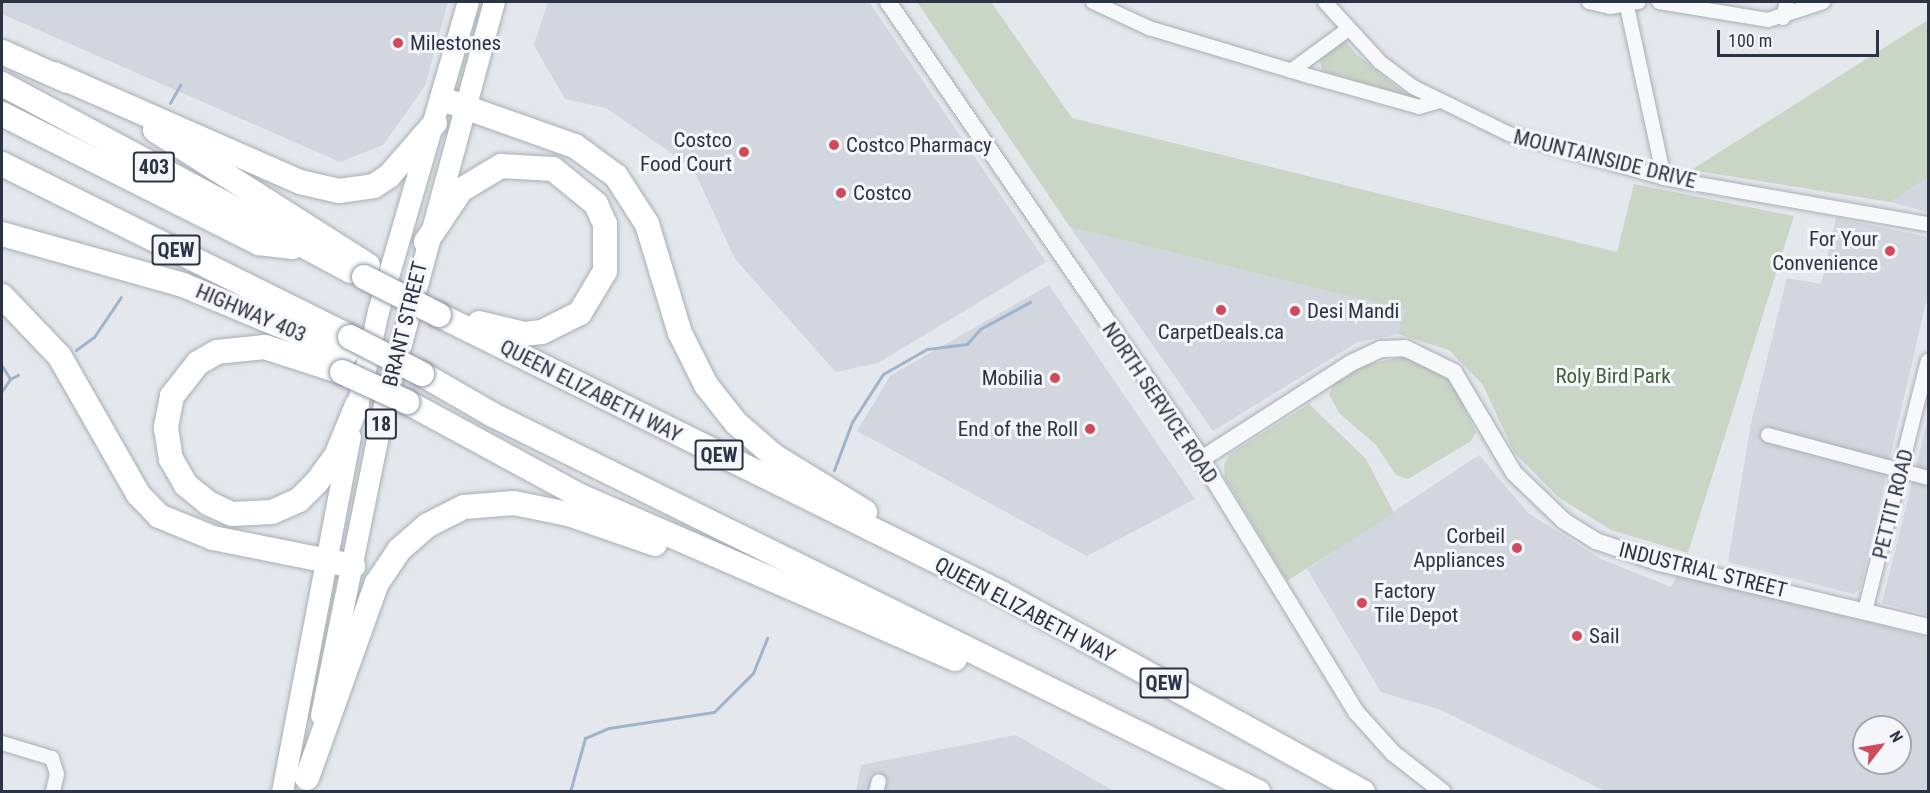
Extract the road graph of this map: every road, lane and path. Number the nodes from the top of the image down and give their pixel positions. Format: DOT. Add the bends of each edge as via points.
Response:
graph roads {
  1 [pos="468,2"];
  2 [pos="494,2"];
  3 [pos="888,2"];
  4 [pos="1093,2"];
  5 [pos="1325,2"];
  6 [pos="1589,2"];
  7 [pos="1630,2"];
  8 [pos="1659,2"];
  9 [pos="1787,2"];
  10 [pos="1823,2"];
  11 [pos="1783,18"];
  12 [pos="1347,30"];
  13 [pos="2,52"];
  14 [pos="1291,70"];
  15 [pos="54,74"];
  16 [pos="2,84"];
  17 [pos="442,99"];
  18 [pos="1436,102"];
  19 [pos="466,106"];
  20 [pos="2,114"];
  21 [pos="435,123"];
  22 [pos="2,164"];
  23 [pos="1664,178"];
  24 [pos="1929,224"];
  25 [pos="2,234"];
  26 [pos="426,242"];
  27 [pos="307,248"];
  28 [pos="366,271"];
  29 [pos="2,296"];
  30 [pos="435,308"];
  31 [pos="346,354"];
  32 [pos="1929,361"];
  33 [pos="414,386"];
  34 [pos="357,405"];
  35 [pos="1768,435"];
  36 [pos="1200,460"];
  37 [pos="1902,471"];
  38 [pos="1929,478"];
  39 [pos="328,562"];
  40 [pos="353,566"];
  41 [pos="753,575"];
  42 [pos="1001,593"];
  43 [pos="1865,611"];
  44 [pos="1929,627"];
  45 [pos="1004,669"];
  46 [pos="2,743"];
  47 [pos="305,785"];
  48 [pos="53,792"];
  49 [pos="282,792"];
  50 [pos="1258,792"];
  51 [pos="1364,792"];
  52 [pos="1443,792"];
  1 -- 17 [label="main road, BRANT STREET / 18"];
  2 -- 19 [label="main road, BRANT STREET / 18"];
  3 -- 36 [label="street, NORTH SERVICE ROAD"];
  4 -- 14 [label="street" via="1149,28"];
  5 -- 12 [label="street, MOUNTAINSIDE DRIVE"];
  6 -- 7 [label="street"];
  7 -- 23 [label="street"];
  8 -- 11 [label="street" via="1751,20"];
  9 -- 11 [label="street"];
  10 -- 11 [label="street"];
  12 -- 14 [label="street"];
  12 -- 18 [label="street, MOUNTAINSIDE DRIVE" via="1380,62"];
  13 -- 15 [label="highway"];
  14 -- 18 [label="street" via="1419,107"];
  15 -- 21 [label="highway" via="300,182 339,191 374,186 389,176 410,158"];
  15 -- 28 [label="highway" via="152,128"];
  16 -- 27 [label="highway, 403"];
  17 -- 19 [label="highway"];
  17 -- 21 [label="main road, BRANT STREET / 18"];
  18 -- 23 [label="street, MOUNTAINSIDE DRIVE" via="1509,134"];
  19 -- 26 [label="main road, BRANT STREET / 18"];
  19 -- 42 [label="highway" via="575,146 616,176 647,224 693,363 736,423 774,456"];
  20 -- 27 [label="highway, QUEEN ELIZABETH WAY / QEW" via="259,243"];
  21 -- 34 [label="main road, BRANT STREET / 18" via="378,311"];
  22 -- 31 [label="highway, QEW"];
  23 -- 24 [label="street, MOUNTAINSIDE DRIVE"];
  25 -- 31 [label="highway, HIGHWAY 403" via="183,285"];
  26 -- 30 [label="highway" via="475,179 519,164 553,169 581,187 596,204 607,241 605,271 595,295 571,319 542,332 494,330"];
  26 -- 40 [label="main road, BRANT STREET / 18" via="384,406"];
  27 -- 28 [label="highway, QUEEN ELIZABETH WAY / QEW"];
  28 -- 30 [label="highway, QUEEN ELIZABETH WAY / QEW, bridge"];
  29 -- 39 [label="highway" via="60,357 138,494 159,516 192,532"];
  30 -- 42 [label="highway, QUEEN ELIZABETH WAY / QEW"];
  31 -- 33 [label="highway, bridge"];
  31 -- 33 [label="highway, QEW, bridge"];
  31 -- 34 [label="highway" via="265,347 217,352 198,363 172,396 166,428 171,459 186,485 208,503 232,514 272,512 299,500 317,482 336,456"];
  32 -- 37 [label="street, PETTIT ROAD"];
  33 -- 41 [label="highway" via="578,495"];
  33 -- 45 [label="highway, QEW" via="493,415"];
  34 -- 39 [label="main road, BRANT STREET / 18"];
  35 -- 37 [label="street"];
  36 -- 43 [label="street, INDUSTRIAL STREET" via="1351,363 1382,349 1405,348 1454,372 1514,473 1563,521 1596,541 1660,563"];
  36 -- 52 [label="street, NORTH SERVICE ROAD" via="1357,714 1393,753"];
  37 -- 38 [label="street"];
  37 -- 43 [label="street, PETTIT ROAD"];
  39 -- 40 [label="highway"];
  39 -- 49 [label="main road, BRANT STREET / 18"];
  40 -- 47 [label="main road, BRANT STREET / 18"];
  41 -- 45 [label="highway" via="965,664"];
  41 -- 47 [label="highway" via="537,506 490,503 449,514 399,550 376,584"];
  42 -- 51 [label="highway, QUEEN ELIZABETH WAY / QEW"];
  43 -- 44 [label="street, INDUSTRIAL STREET"];
  45 -- 50 [label="highway, QEW"];
  46 -- 48 [label="street" via="52,758 57,774"];
}
